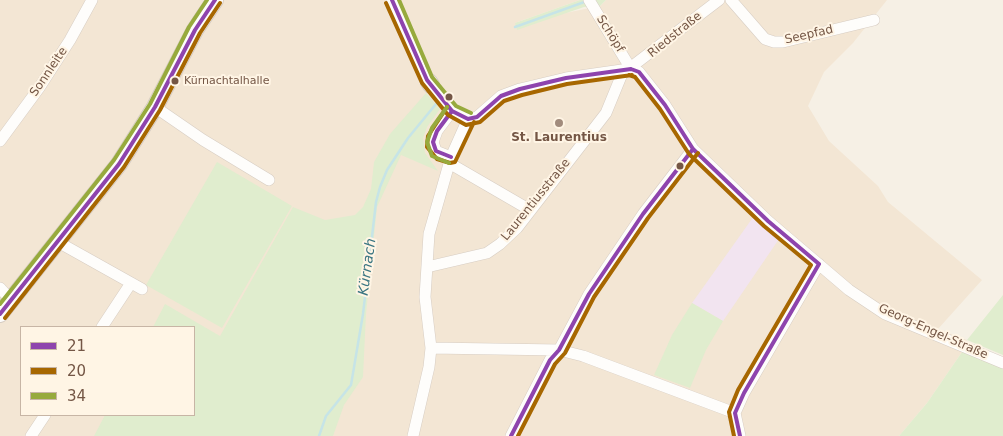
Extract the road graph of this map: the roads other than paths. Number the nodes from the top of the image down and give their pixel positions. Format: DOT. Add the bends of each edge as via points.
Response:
graph roads {
  1 [pos="92,0"];
  2 [pos="215,0"];
  3 [pos="392,0"];
  4 [pos="718,0"];
  5 [pos="731,0"];
  6 [pos="590,2"];
  7 [pos="874,20"];
  8 [pos="631,69"];
  9 [pos="155,106"];
  10 [pos="452,111"];
  11 [pos="468,119"];
  12 [pos="0,141"];
  13 [pos="693,149"];
  14 [pos="450,160"];
  15 [pos="269,180"];
  16 [pos="530,210"];
  17 [pos="58,242"];
  18 [pos="819,264"];
  19 [pos="426,267"];
  20 [pos="5,294"];
  21 [pos="0,314"];
  22 [pos="103,326"];
  23 [pos="431,348"];
  24 [pos="559,350"];
  25 [pos="1003,363"];
  26 [pos="735,413"];
  27 [pos="44,416"];
  28 [pos="31,436"];
  29 [pos="413,436"];
  30 [pos="511,436"];
  31 [pos="740,436"];
  1 -- 12 [label="street, Sonnleite" via="44,80"];
  2 -- 9 [label="street" via="195,30"];
  3 -- 10 [label="street" via="421,70"];
  4 -- 8 [label="street, Riedstraße"];
  5 -- 7 [label="street, Seepfad" via="765,40 774,42"];
  6 -- 8 [label="street, Schöpf"];
  8 -- 11 [label="street" via="566,78 520,89 501,96 477,117"];
  8 -- 13 [label="street, Georg-Engel-Straße" via="639,72 665,104"];
  8 -- 16 [label="street, Laurentiusstraße" via="622,74 606,113"];
  9 -- 15 [label="street"];
  9 -- 17 [label="street" via="119,164"];
  10 -- 11 [label="street"];
  10 -- 14 [label="street" via="433,142 436,151"];
  11 -- 14 [label="street"];
  13 -- 18 [label="street, Georg-Engel-Straße" via="768,221"];
  13 -- 24 [label="street" via="621,244"];
  14 -- 16 [label="street"];
  14 -- 19 [label="street" via="429,234"];
  16 -- 19 [label="street, Laurentiusstraße" via="517,228 487,253"];
  17 -- 20 [label="street"];
  17 -- 22 [label="street" via="137,286"];
  18 -- 25 [label="street, Georg-Engel-Straße" via="849,290 885,314"];
  18 -- 26 [label="street"];
  19 -- 23 [label="street" via="425,297"];
  20 -- 21 [label="street"];
  23 -- 24 [label="street"];
  23 -- 29 [label="street"];
  24 -- 26 [label="street"];
  24 -- 30 [label="street" via="550,360"];
  26 -- 31 [label="street"];
  27 -- 28 [label="street"];
}
